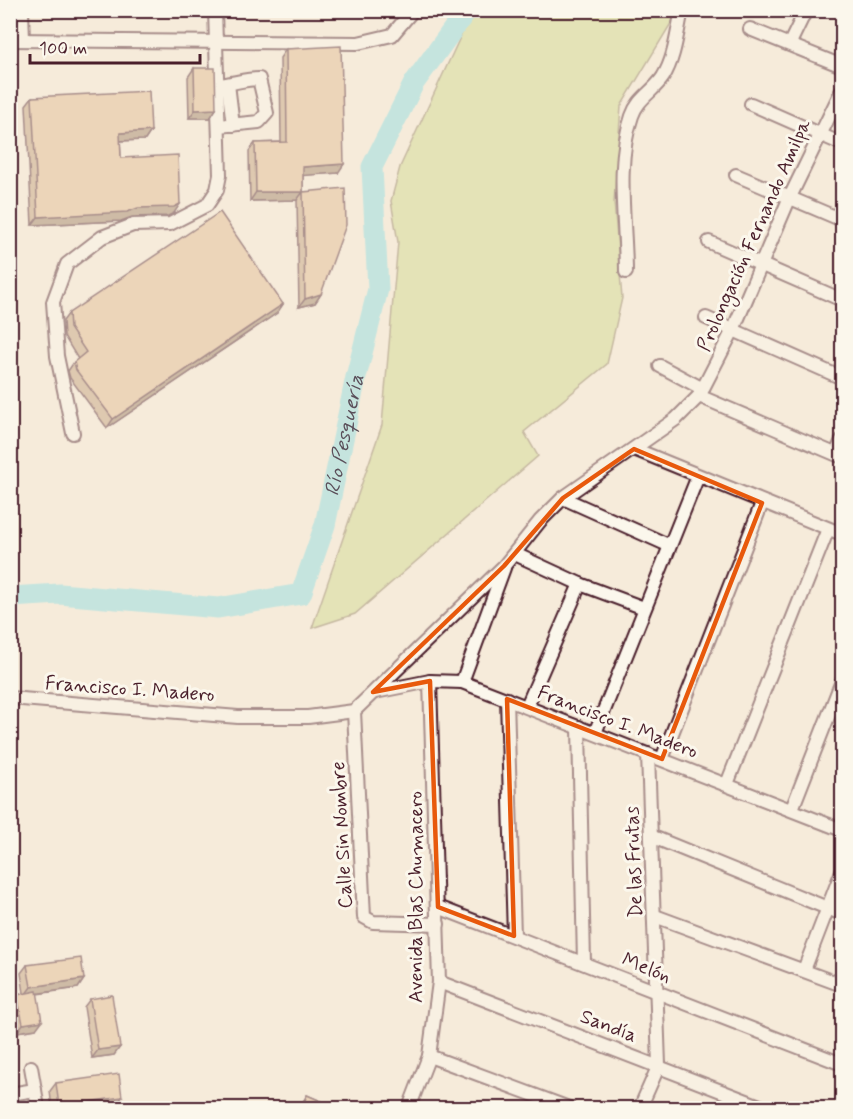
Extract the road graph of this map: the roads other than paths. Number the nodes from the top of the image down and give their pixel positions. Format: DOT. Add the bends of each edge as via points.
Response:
graph roads {
  1 [pos="22,10"];
  2 [pos="215,10"];
  3 [pos="413,10"];
  4 [pos="682,10"];
  5 [pos="806,10"];
  6 [pos="750,29"];
  7 [pos="17,40"];
  8 [pos="216,42"];
  9 [pos="790,43"];
  10 [pos="843,66"];
  11 [pos="223,85"];
  12 [pos="843,90"];
  13 [pos="751,104"];
  14 [pos="233,125"];
  15 [pos="219,126"];
  16 [pos="819,135"];
  17 [pos="843,144"];
  18 [pos="736,175"];
  19 [pos="790,197"];
  20 [pos="843,220"];
  21 [pos="709,242"];
  22 [pos="759,264"];
  23 [pos="626,272"];
  24 [pos="843,300"];
  25 [pos="706,318"];
  26 [pos="733,330"];
  27 [pos="660,366"];
  28 [pos="843,378"];
  29 [pos="701,393"];
  30 [pos="73,433"];
  31 [pos="843,440"];
  32 [pos="634,449"];
  33 [pos="839,455"];
  34 [pos="698,476"];
  35 [pos="563,498"];
  36 [pos="762,503"];
  37 [pos="828,529"];
  38 [pos="843,534"];
  39 [pos="668,545"];
  40 [pos="515,554"];
  41 [pos="504,566"];
  42 [pos="580,584"];
  43 [pos="644,608"];
  44 [pos="430,681"];
  45 [pos="843,681"];
  46 [pos="462,682"];
  47 [pos="373,692"];
  48 [pos="10,698"];
  49 [pos="507,699"];
  50 [pos="527,706"];
  51 [pos="354,711"];
  52 [pos="579,727"];
  53 [pos="595,733"];
  54 [pos="648,754"];
  55 [pos="662,759"];
  56 [pos="727,784"];
  57 [pos="792,809"];
  58 [pos="843,830"];
  59 [pos="653,837"];
  60 [pos="843,871"];
  61 [pos="438,907"];
  62 [pos="829,908"];
  63 [pos="843,914"];
  64 [pos="655,916"];
  65 [pos="438,924"];
  66 [pos="514,936"];
  67 [pos="584,963"];
  68 [pos="804,969"];
  69 [pos="439,982"];
  70 [pos="843,985"];
  71 [pos="658,992"];
  72 [pos="429,1056"];
  73 [pos="843,1064"];
  74 [pos="659,1065"];
  75 [pos="32,1067"];
  76 [pos="35,1090"];
  77 [pos="10,1094"];
  78 [pos="38,1108"];
  79 [pos="409,1108"];
  80 [pos="569,1108"];
  81 [pos="640,1108"];
  82 [pos="765,1108"];
  1 -- 7 [label="street"];
  2 -- 8 [label="street"];
  3 -- 8 [label="street" via="392,35 375,41"];
  4 -- 23 [label="street" via="670,62 636,106 628,130 623,193"];
  5 -- 9 [label="street"];
  6 -- 9 [label="street"];
  7 -- 8 [label="street"];
  8 -- 11 [label="street"];
  9 -- 10 [label="street"];
  11 -- 14 [label="street"];
  11 -- 14 [label="street" via="240,79 259,79 267,113 259,122"];
  11 -- 15 [label="street"];
  12 -- 16 [label="street, Prolongación Fernando Amilpa"];
  13 -- 16 [label="street"];
  14 -- 15 [label="street"];
  15 -- 30 [label="street" via="220,175 217,190 207,205 170,224 133,225 102,237 67,264 53,302 57,356"];
  16 -- 17 [label="street"];
  16 -- 19 [label="street, Prolongación Fernando Amilpa"];
  18 -- 19 [label="street"];
  19 -- 20 [label="street"];
  19 -- 22 [label="street, Prolongación Fernando Amilpa"];
  21 -- 22 [label="street"];
  22 -- 24 [label="street"];
  22 -- 26 [label="street, Prolongación Fernando Amilpa"];
  25 -- 26 [label="street"];
  26 -- 28 [label="street"];
  26 -- 29 [label="street, Prolongación Fernando Amilpa"];
  27 -- 29 [label="street"];
  29 -- 32 [label="street" via="686,411"];
  29 -- 33 [label="street"];
  31 -- 33 [label="street"];
  32 -- 34 [label="street"];
  32 -- 35 [label="street"];
  34 -- 36 [label="street"];
  34 -- 39 [label="street"];
  35 -- 39 [label="street"];
  35 -- 40 [label="street"];
  36 -- 37 [label="street"];
  36 -- 55 [label="street"];
  37 -- 38 [label="street"];
  37 -- 56 [label="street"];
  39 -- 43 [label="street"];
  40 -- 41 [label="street"];
  40 -- 42 [label="street"];
  41 -- 46 [label="street"];
  41 -- 47 [label="street"];
  42 -- 43 [label="street"];
  42 -- 50 [label="street"];
  43 -- 53 [label="street"];
  44 -- 46 [label="street, Francisco I. Madero"];
  44 -- 47 [label="street, Francisco I. Madero"];
  44 -- 61 [label="street, Avenida Blas Chumacero"];
  45 -- 57 [label="street"];
  46 -- 49 [label="street, Francisco I. Madero"];
  47 -- 51 [label="street"];
  48 -- 51 [label="street, Francisco I. Madero" via="238,717 309,717"];
  49 -- 50 [label="street, Francisco I. Madero"];
  49 -- 66 [label="street"];
  50 -- 52 [label="street, Francisco I. Madero"];
  51 -- 65 [label="street, Calle Sin Nombre" via="364,917 373,922"];
  52 -- 53 [label="street, Francisco I. Madero"];
  52 -- 67 [label="street"];
  53 -- 54 [label="street, Francisco I. Madero"];
  54 -- 55 [label="street, Francisco I. Madero"];
  54 -- 59 [label="street, De las Frutas"];
  55 -- 56 [label="street, Francisco I. Madero"];
  56 -- 57 [label="street, Francisco I. Madero"];
  57 -- 58 [label="street, Francisco I. Madero"];
  59 -- 62 [label="street"];
  59 -- 64 [label="street, De las Frutas"];
  60 -- 62 [label="street"];
  61 -- 65 [label="street, Avenida Blas Chumacero"];
  61 -- 66 [label="street, Melón"];
  62 -- 63 [label="street"];
  62 -- 68 [label="street"];
  64 -- 68 [label="street"];
  64 -- 71 [label="street, De las Frutas"];
  65 -- 69 [label="street, Avenida Blas Chumacero"];
  66 -- 67 [label="street, Melón"];
  67 -- 71 [label="street, Melón"];
  68 -- 70 [label="street"];
  69 -- 72 [label="street, Avenida Blas Chumacero"];
  69 -- 74 [label="street, Sandía"];
  71 -- 73 [label="street, Melón"];
  71 -- 74 [label="street, De las Frutas"];
  72 -- 79 [label="street, Avenida Blas Chumacero"];
  72 -- 80 [label="street"];
  74 -- 81 [label="street, De las Frutas"];
  74 -- 82 [label="street, Sandía"];
  75 -- 76 [label="street"];
  76 -- 77 [label="street"];
  76 -- 78 [label="street"];
}
